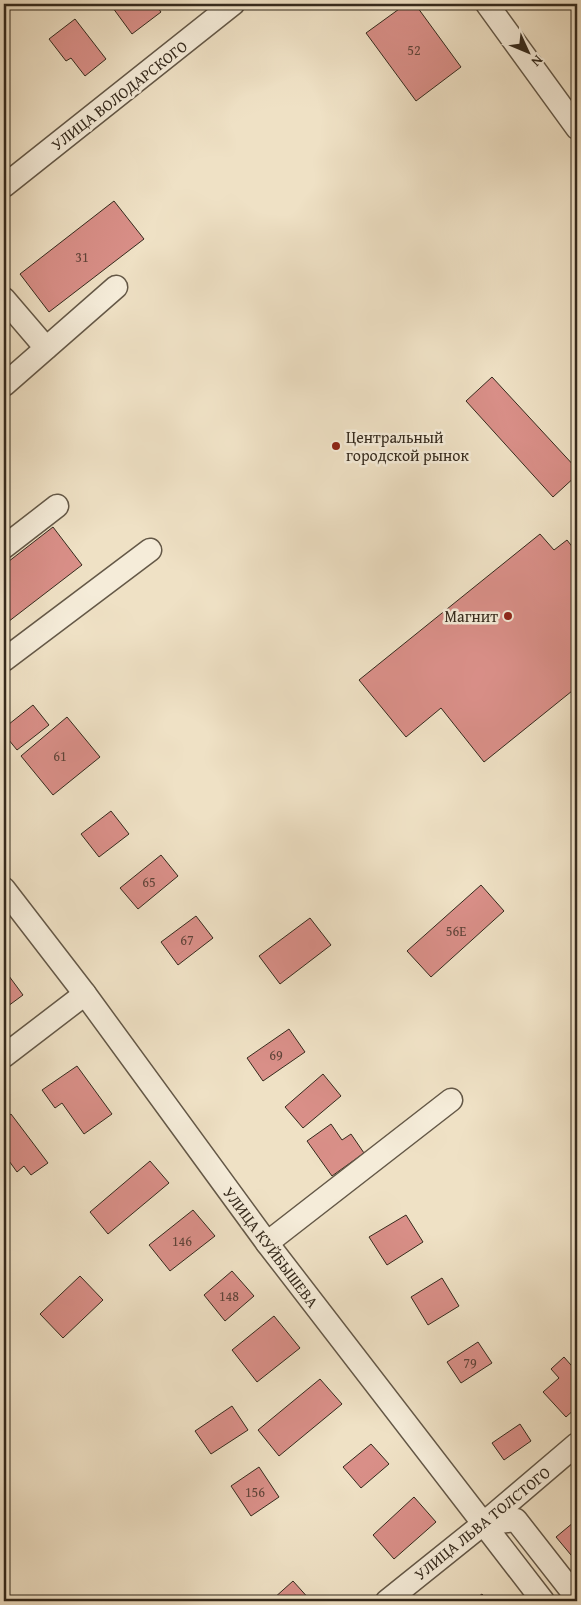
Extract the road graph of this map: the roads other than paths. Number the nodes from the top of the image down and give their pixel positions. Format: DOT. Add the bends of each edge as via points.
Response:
graph roads {
  1 [pos="233,4"];
  2 [pos="486,4"];
  3 [pos="577,128"];
  4 [pos="4,186"];
  5 [pos="116,287"];
  6 [pos="4,299"];
  7 [pos="46,348"];
  8 [pos="4,385"];
  9 [pos="57,506"];
  10 [pos="4,547"];
  11 [pos="150,550"];
  12 [pos="4,660"];
  13 [pos="4,889"];
  14 [pos="85,994"];
  15 [pos="4,1056"];
  16 [pos="451,1100"];
  17 [pos="267,1242"];
  18 [pos="577,1444"];
  19 [pos="483,1524"];
  20 [pos="577,1598"];
  21 [pos="387,1601"];
  22 [pos="544,1601"];
  1 -- 4 [label="street, УЛИЦА ВОЛОДАРСКОГО"];
  2 -- 3 [label="street"];
  5 -- 7 [label="street"];
  6 -- 7 [label="street"];
  7 -- 8 [label="street"];
  9 -- 10 [label="street"];
  11 -- 12 [label="street"];
  13 -- 14 [label="street, УЛИЦА КУЙБЫШЕВА"];
  14 -- 15 [label="street"];
  14 -- 17 [label="street, УЛИЦА КУЙБЫШЕВА"];
  16 -- 17 [label="street"];
  17 -- 19 [label="street, УЛИЦА КУЙБЫШЕВА"];
  18 -- 19 [label="street, УЛИЦА ЛЬВА ТОЛСТОГО"];
  19 -- 20 [label="street" via="516,1520"];
  19 -- 21 [label="street, УЛИЦА ЛЬВА ТОЛСТОГО"];
  19 -- 22 [label="street, УЛИЦА КУЙБЫШЕВА"];
}
